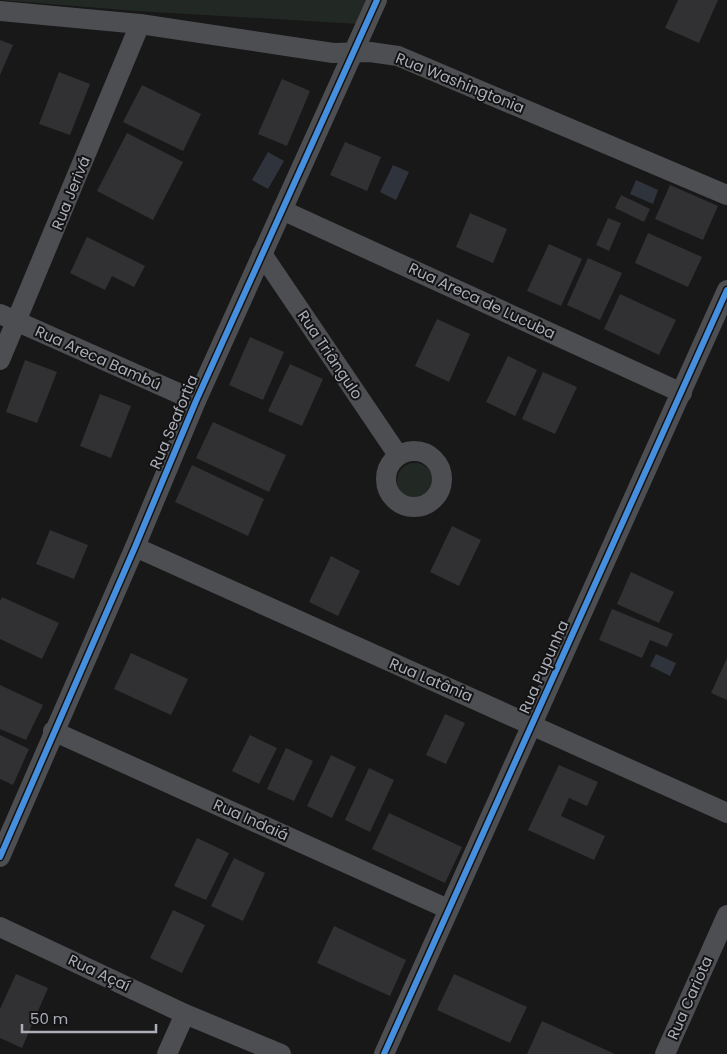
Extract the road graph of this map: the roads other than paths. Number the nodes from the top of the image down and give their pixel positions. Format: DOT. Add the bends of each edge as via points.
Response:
graph roads {
  1 [pos="377,0"];
  2 [pos="0,11"];
  3 [pos="140,24"];
  4 [pos="354,53"];
  5 [pos="727,195"];
  6 [pos="282,210"];
  7 [pos="262,254"];
  8 [pos="727,290"];
  9 [pos="9,319"];
  10 [pos="0,360"];
  11 [pos="682,393"];
  12 [pos="196,401"];
  13 [pos="398,456"];
  14 [pos="135,547"];
  15 [pos="532,724"];
  16 [pos="53,731"];
  17 [pos="727,813"];
  18 [pos="0,857"];
  19 [pos="448,909"];
  20 [pos="727,915"];
  21 [pos="0,927"];
  22 [pos="185,1014"];
  23 [pos="167,1054"];
  24 [pos="281,1054"];
  25 [pos="384,1054"];
  26 [pos="665,1054"];
  1 -- 4 [label="street, Rua Seafortia"];
  2 -- 3 [label="street, Rua Washingtonia"];
  3 -- 4 [label="street, Rua Washingtonia" via="333,53"];
  3 -- 9 [label="street, Rua Jerivá"];
  4 -- 5 [label="street, Rua Washingtonia" via="383,53 410,61"];
  4 -- 6 [label="street, Rua Seafortia"];
  6 -- 7 [label="street, Rua Seafortia"];
  6 -- 11 [label="street, Rua Areca de Lucuba"];
  7 -- 12 [label="street, Rua Seafortia"];
  7 -- 13 [label="street, Rua Triângulo"];
  8 -- 11 [label="street, Rua Pupunha"];
  9 -- 10 [label="street, Rua Jerivá"];
  9 -- 12 [label="street, Rua Areca Bambú"];
  11 -- 15 [label="street, Rua Pupunha"];
  12 -- 14 [label="street, Rua Seafortia"];
  14 -- 15 [label="street, Rua Latânia"];
  14 -- 16 [label="street, Rua Seafortia"];
  15 -- 17 [label="street, Rua Latânia"];
  15 -- 19 [label="street, Rua Pupunha"];
  16 -- 18 [label="street, Rua Seafortia"];
  16 -- 19 [label="street, Rua Indaiá"];
  19 -- 25 [label="street, Rua Pupunha"];
  20 -- 26 [label="street, Rua Cariota"];
  21 -- 22 [label="street, Rua Açaí"];
  22 -- 23 [label="street"];
  22 -- 24 [label="street, Rua Açaí"];
}
